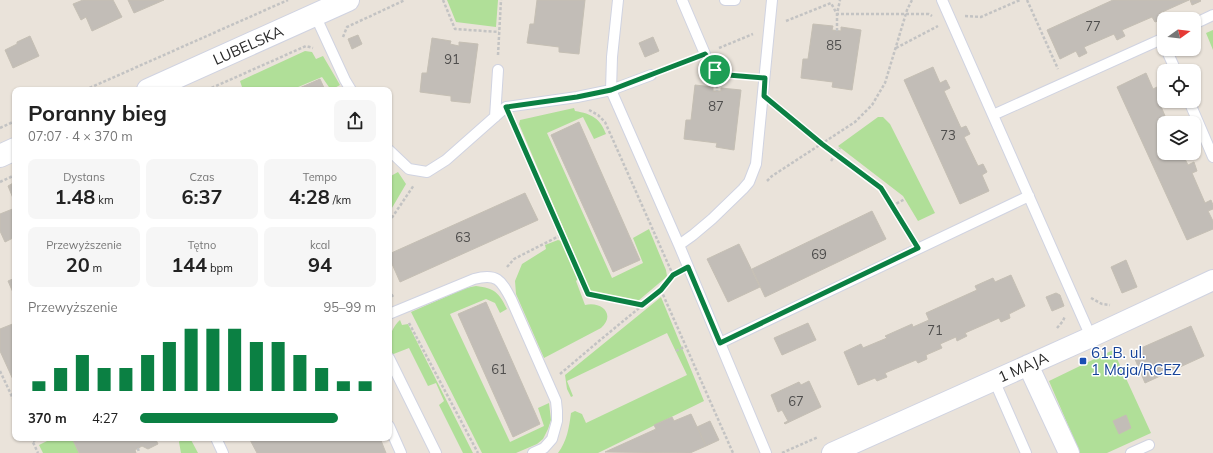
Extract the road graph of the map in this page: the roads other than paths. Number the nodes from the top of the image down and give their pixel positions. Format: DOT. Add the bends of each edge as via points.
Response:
graph roads {
  1 [pos="348,0"];
  2 [pos="618,0"];
  3 [pos="682,0"];
  4 [pos="725,0"];
  5 [pos="735,0"];
  6 [pos="772,0"];
  7 [pos="942,0"];
  8 [pos="315,15"];
  9 [pos="1213,15"];
  10 [pos="1201,21"];
  11 [pos="1157,43"];
  12 [pos="705,54"];
  13 [pos="498,70"];
  14 [pos="651,75"];
  15 [pos="155,87"];
  16 [pos="349,87"];
  17 [pos="611,90"];
  18 [pos="1192,108"];
  19 [pos="993,115"];
  20 [pos="495,117"];
  21 [pos="12,150"];
  22 [pos="392,153"];
  23 [pos="0,156"];
  24 [pos="1213,157"];
  25 [pos="1029,196"];
  26 [pos="679,245"];
  27 [pos="1213,280"];
  28 [pos="392,313"];
  29 [pos="1091,337"];
  30 [pos="720,343"];
  31 [pos="392,364"];
  32 [pos="1028,365"];
  33 [pos="994,380"];
  34 [pos="392,433"];
  35 [pos="217,441"];
  36 [pos="1149,445"];
  37 [pos="223,453"];
  38 [pos="401,453"];
  39 [pos="436,453"];
  40 [pos="533,453"];
  41 [pos="766,453"];
  42 [pos="832,453"];
  43 [pos="1026,453"];
  44 [pos="1069,453"];
  45 [pos="1131,453"];
  1 -- 8 [label="main road, LUBELSKA"];
  2 -- 17 [label="lane"];
  3 -- 12 [label="lane"];
  4 -- 5 [label="lane"];
  6 -- 26 [label="lane" via="756,164 749,182 712,219"];
  7 -- 19 [label="lane"];
  8 -- 15 [label="main road, LUBELSKA"];
  8 -- 16 [label="lane"];
  9 -- 10 [label="lane"];
  11 -- 19 [label="lane"];
  13 -- 20 [label="lane"];
  14 -- 17 [label="lane"];
  17 -- 20 [label="lane" via="506,107"];
  17 -- 26 [label="lane"];
  18 -- 24 [label="lane"];
  19 -- 25 [label="lane"];
  20 -- 22 [label="lane" via="446,160 427,172 409,170"];
  21 -- 23 [label="main road"];
  25 -- 29 [label="lane"];
  25 -- 30 [label="lane"];
  26 -- 30 [label="lane"];
  27 -- 29 [label="street, 1 MAJA"];
  28 -- 40 [label="lane" via="474,279 486,276 503,283 556,401 557,421 552,439 544,448"];
  29 -- 32 [label="street, 1 MAJA"];
  30 -- 41 [label="lane"];
  31 -- 39 [label="lane"];
  32 -- 33 [label="street, 1 MAJA"];
  32 -- 44 [label="street"];
  33 -- 42 [label="street, 1 MAJA"];
  33 -- 43 [label="lane"];
  34 -- 38 [label="lane"];
  35 -- 37 [label="lane"];
  36 -- 45 [label="lane"];
}
